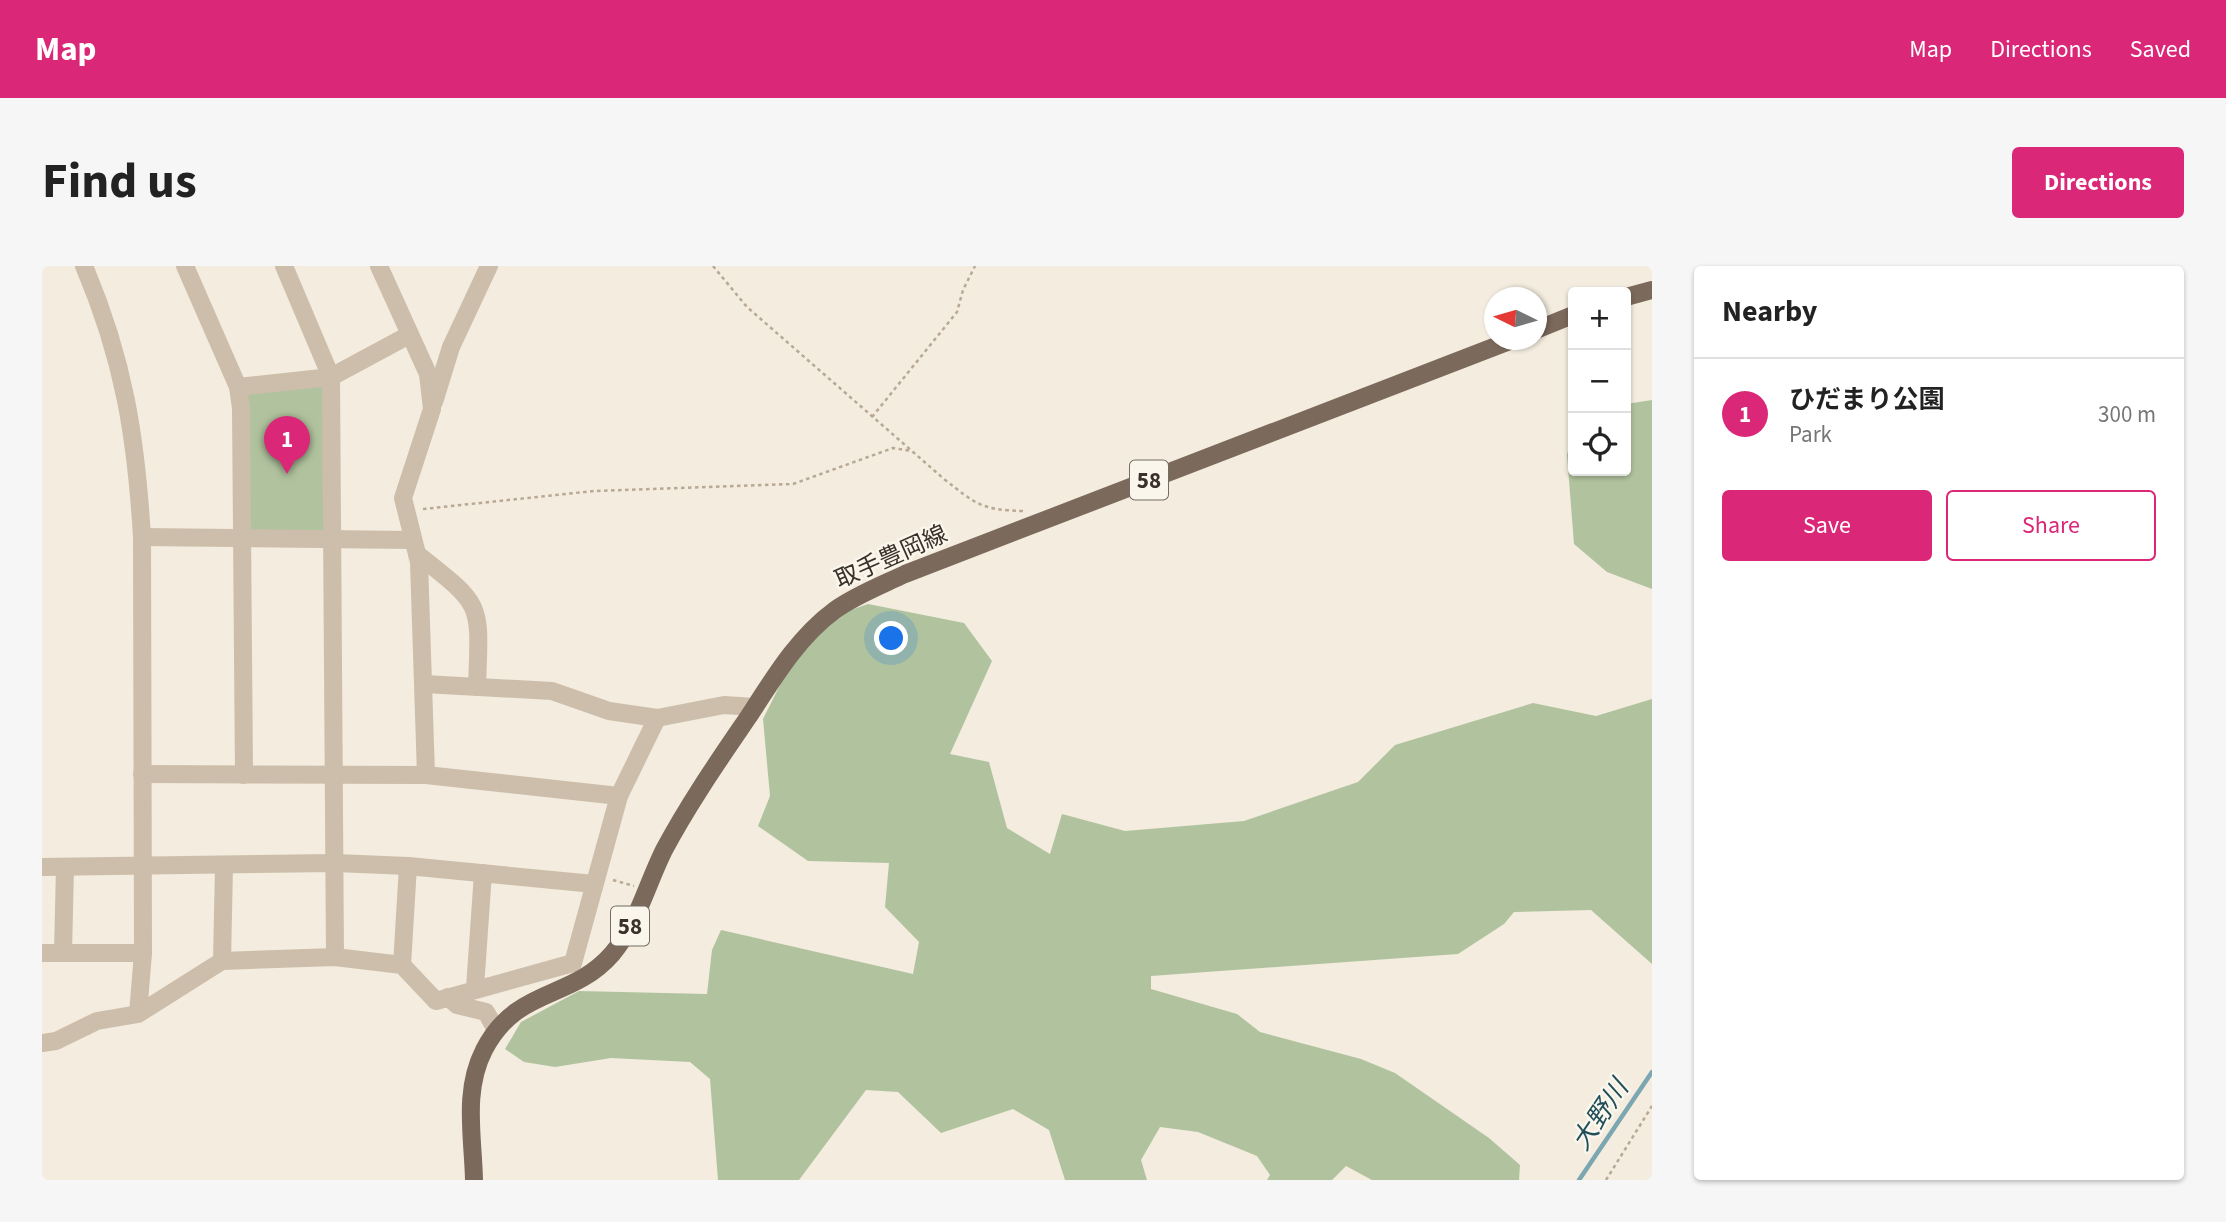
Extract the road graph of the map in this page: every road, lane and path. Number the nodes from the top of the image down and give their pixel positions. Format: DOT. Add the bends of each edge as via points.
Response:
graph roads {
  1 [pos="84,266"];
  2 [pos="184,266"];
  3 [pos="284,266"];
  4 [pos="379,266"];
  5 [pos="489,266"];
  6 [pos="713,266"];
  7 [pos="975,266"];
  8 [pos="1652,290"];
  9 [pos="1631,296"];
  10 [pos="1568,317"];
  11 [pos="1547,326"];
  12 [pos="409,334"];
  13 [pos="1486,350"];
  14 [pos="331,377"];
  15 [pos="238,387"];
  16 [pos="432,409"];
  17 [pos="872,416"];
  18 [pos="912,451"];
  19 [pos="405,510"];
  20 [pos="1031,511"];
  21 [pos="142,537"];
  22 [pos="241,539"];
  23 [pos="334,540"];
  24 [pos="415,547"];
  25 [pos="424,684"];
  26 [pos="477,687"];
  27 [pos="755,707"];
  28 [pos="657,718"];
  29 [pos="142,774"];
  30 [pos="244,775"];
  31 [pos="336,775"];
  32 [pos="426,775"];
  33 [pos="619,796"];
  34 [pos="335,863"];
  35 [pos="224,866"];
  36 [pos="408,866"];
  37 [pos="42,867"];
  38 [pos="65,867"];
  39 [pos="142,867"];
  40 [pos="482,873"];
  41 [pos="595,880"];
  42 [pos="636,887"];
  43 [pos="42,953"];
  44 [pos="63,953"];
  45 [pos="143,953"];
  46 [pos="335,957"];
  47 [pos="222,961"];
  48 [pos="402,965"];
  49 [pos="475,988"];
  50 [pos="448,997"];
  51 [pos="138,1014"];
  52 [pos="496,1030"];
  53 [pos="42,1043"];
  54 [pos="1652,1106"];
  55 [pos="474,1180"];
  56 [pos="1605,1180"];
  1 -- 21 [label="street" via="123,379 135,442"];
  2 -- 15 [label="street"];
  3 -- 14 [label="street"];
  4 -- 12 [label="street"];
  5 -- 16 [label="street" via="451,347"];
  6 -- 17 [label="path" via="747,307"];
  7 -- 17 [label="path" via="957,312"];
  8 -- 9 [label="main road"];
  10 -- 11 [label="main road"];
  12 -- 14 [label="street"];
  12 -- 16 [label="street" via="428,374"];
  13 -- 27 [label="main road, 取手豊岡線 / 58" via="866,592 835,610 809,634"];
  14 -- 15 [label="street"];
  14 -- 23 [label="street"];
  15 -- 22 [label="street"];
  16 -- 19 [label="street" via="402,498"];
  17 -- 18 [label="path"];
  18 -- 19 [label="path" via="893,448 793,484 594,491"];
  18 -- 20 [label="path" via="977,505"];
  19 -- 24 [label="street"];
  21 -- 22 [label="street"];
  21 -- 29 [label="street"];
  22 -- 23 [label="street"];
  22 -- 30 [label="street"];
  23 -- 24 [label="street"];
  23 -- 31 [label="street"];
  24 -- 25 [label="street"];
  24 -- 26 [label="street" via="467,594 477,611"];
  25 -- 26 [label="street"];
  25 -- 32 [label="street"];
  26 -- 28 [label="street" via="552,691 609,710"];
  27 -- 28 [label="street" via="724,705"];
  27 -- 52 [label="main road, 取手豊岡線 / 58" via="682,816 632,923 612,954 581,979 525,1003"];
  28 -- 33 [label="street"];
  29 -- 30 [label="street"];
  29 -- 39 [label="street"];
  30 -- 31 [label="street"];
  31 -- 32 [label="street"];
  31 -- 34 [label="street"];
  32 -- 33 [label="street"];
  33 -- 41 [label="street"];
  34 -- 35 [label="street"];
  34 -- 36 [label="street"];
  34 -- 46 [label="street"];
  35 -- 39 [label="street"];
  35 -- 47 [label="street"];
  36 -- 40 [label="street"];
  36 -- 48 [label="street"];
  37 -- 38 [label="street"];
  38 -- 39 [label="street"];
  38 -- 44 [label="street"];
  39 -- 45 [label="street"];
  40 -- 41 [label="street"];
  40 -- 49 [label="street"];
  41 -- 42 [label="path"];
  41 -- 49 [label="street" via="573,963"];
  43 -- 44 [label="street"];
  44 -- 45 [label="street"];
  45 -- 51 [label="street"];
  46 -- 47 [label="street"];
  46 -- 48 [label="street"];
  47 -- 51 [label="street"];
  48 -- 50 [label="street" via="436,1001"];
  49 -- 50 [label="street"];
  50 -- 52 [label="street" via="457,1005 486,1012"];
  51 -- 53 [label="street" via="97,1021"];
  52 -- 55 [label="main road, 取手豊岡線 / 58" via="478,1062 470,1098"];
  54 -- 56 [label="path"];
}
